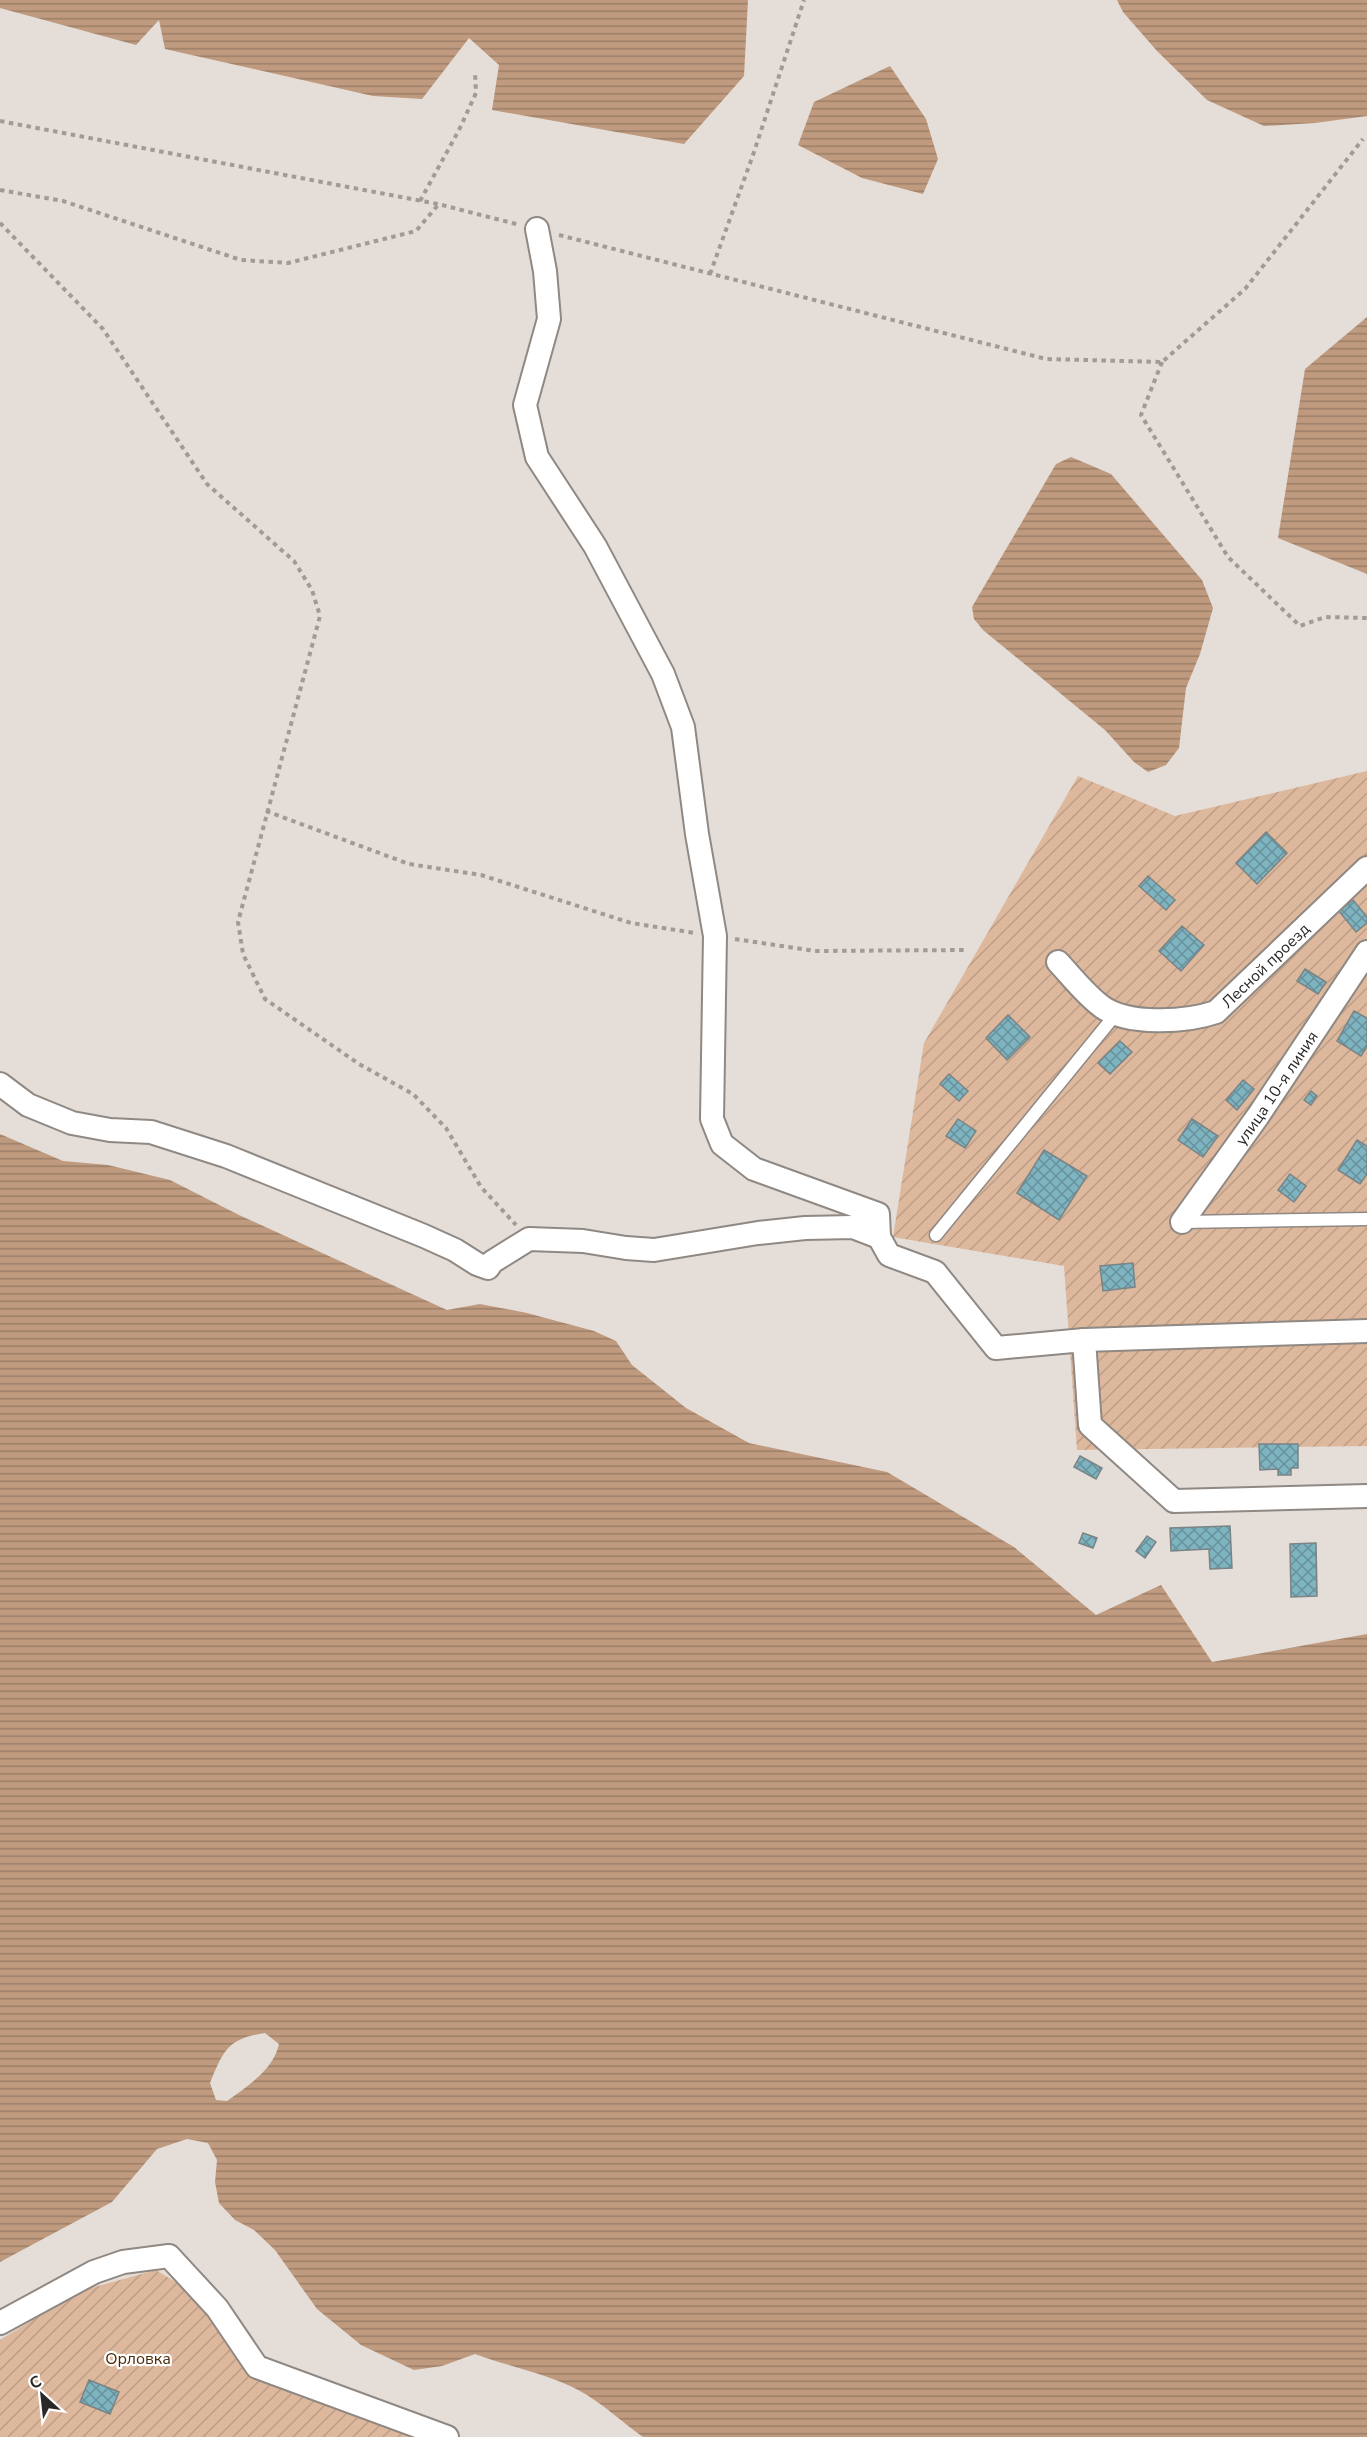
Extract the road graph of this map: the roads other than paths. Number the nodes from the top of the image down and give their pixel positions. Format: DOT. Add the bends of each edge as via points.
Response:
graph roads {
  1 [pos="537,229"];
  2 [pos="1367,868"];
  3 [pos="1367,952"];
  4 [pos="1058,962"];
  5 [pos="1115,1015"];
  6 [pos="0,1084"];
  7 [pos="1367,1220"];
  8 [pos="1182,1222"];
  9 [pos="936,1235"];
  10 [pos="879,1237"];
  11 [pos="1367,1331"];
  12 [pos="1084,1340"];
  13 [pos="1367,1496"];
  14 [pos="0,2323"];
  15 [pos="447,2437"];
  1 -- 10 [label="street" via="549,319 525,405 537,457 595,546 663,674 683,727 715,936 712,1119 722,1144 754,1169 878,1214"];
  2 -- 5 [label="street, Лесной проезд" via="1216,1012 1172,1020"];
  3 -- 8 [label="street, улица 10-я линия"];
  4 -- 5 [label="street"];
  5 -- 9 [label="lane"];
  6 -- 10 [label="street" via="28,1105 72,1123 151,1132 236,1160 424,1236 488,1268 529,1239 654,1250 805,1228 853,1227"];
  7 -- 8 [label="lane"];
  10 -- 12 [label="street" via="889,1255 935,1272 996,1348"];
  11 -- 12 [label="street"];
  12 -- 13 [label="street" via="1090,1425 1174,1502"];
  14 -- 15 [label="street" via="94,2272 123,2262 169,2256 217,2308 257,2367"];
}
